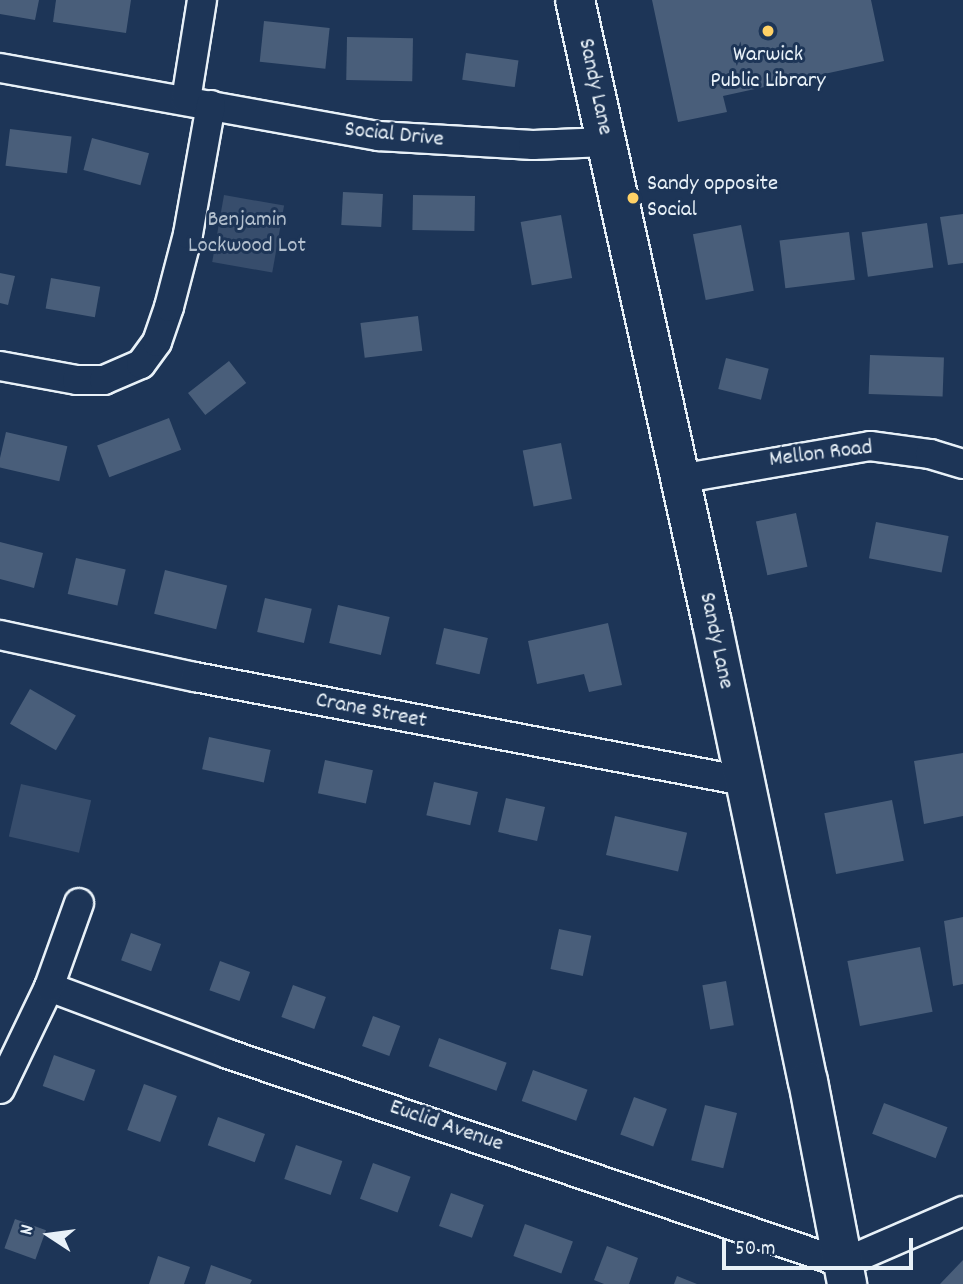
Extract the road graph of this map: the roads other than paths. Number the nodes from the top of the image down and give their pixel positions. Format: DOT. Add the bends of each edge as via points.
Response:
graph roads {
  1 [pos="202,0"];
  2 [pos="575,0"];
  3 [pos="0,68"];
  4 [pos="198,103"];
  5 [pos="606,142"];
  6 [pos="0,366"];
  7 [pos="963,464"];
  8 [pos="679,479"];
  9 [pos="0,635"];
  10 [pos="744,781"];
  11 [pos="79,903"];
  12 [pos="49,987"];
  13 [pos="0,1089"];
  14 [pos="963,1211"];
  15 [pos="845,1273"];
  1 -- 4 [label="street"];
  2 -- 5 [label="main road, Sandy Lane"];
  3 -- 4 [label="street, Social Drive"];
  4 -- 5 [label="street, Social Drive" via="378,136 533,145"];
  4 -- 6 [label="street" via="188,234 170,307 157,342 141,364 104,380"];
  5 -- 8 [label="main road, Sandy Lane"];
  7 -- 8 [label="street, Mellon Road" via="930,454 870,446"];
  8 -- 10 [label="main road, Sandy Lane"];
  9 -- 10 [label="street, Crane Street" via="222,683"];
  10 -- 15 [label="main road, Sandy Lane"];
  11 -- 12 [label="street"];
  12 -- 13 [label="street"];
  12 -- 15 [label="street, Euclid Avenue"];
  14 -- 15 [label="street"];
}
